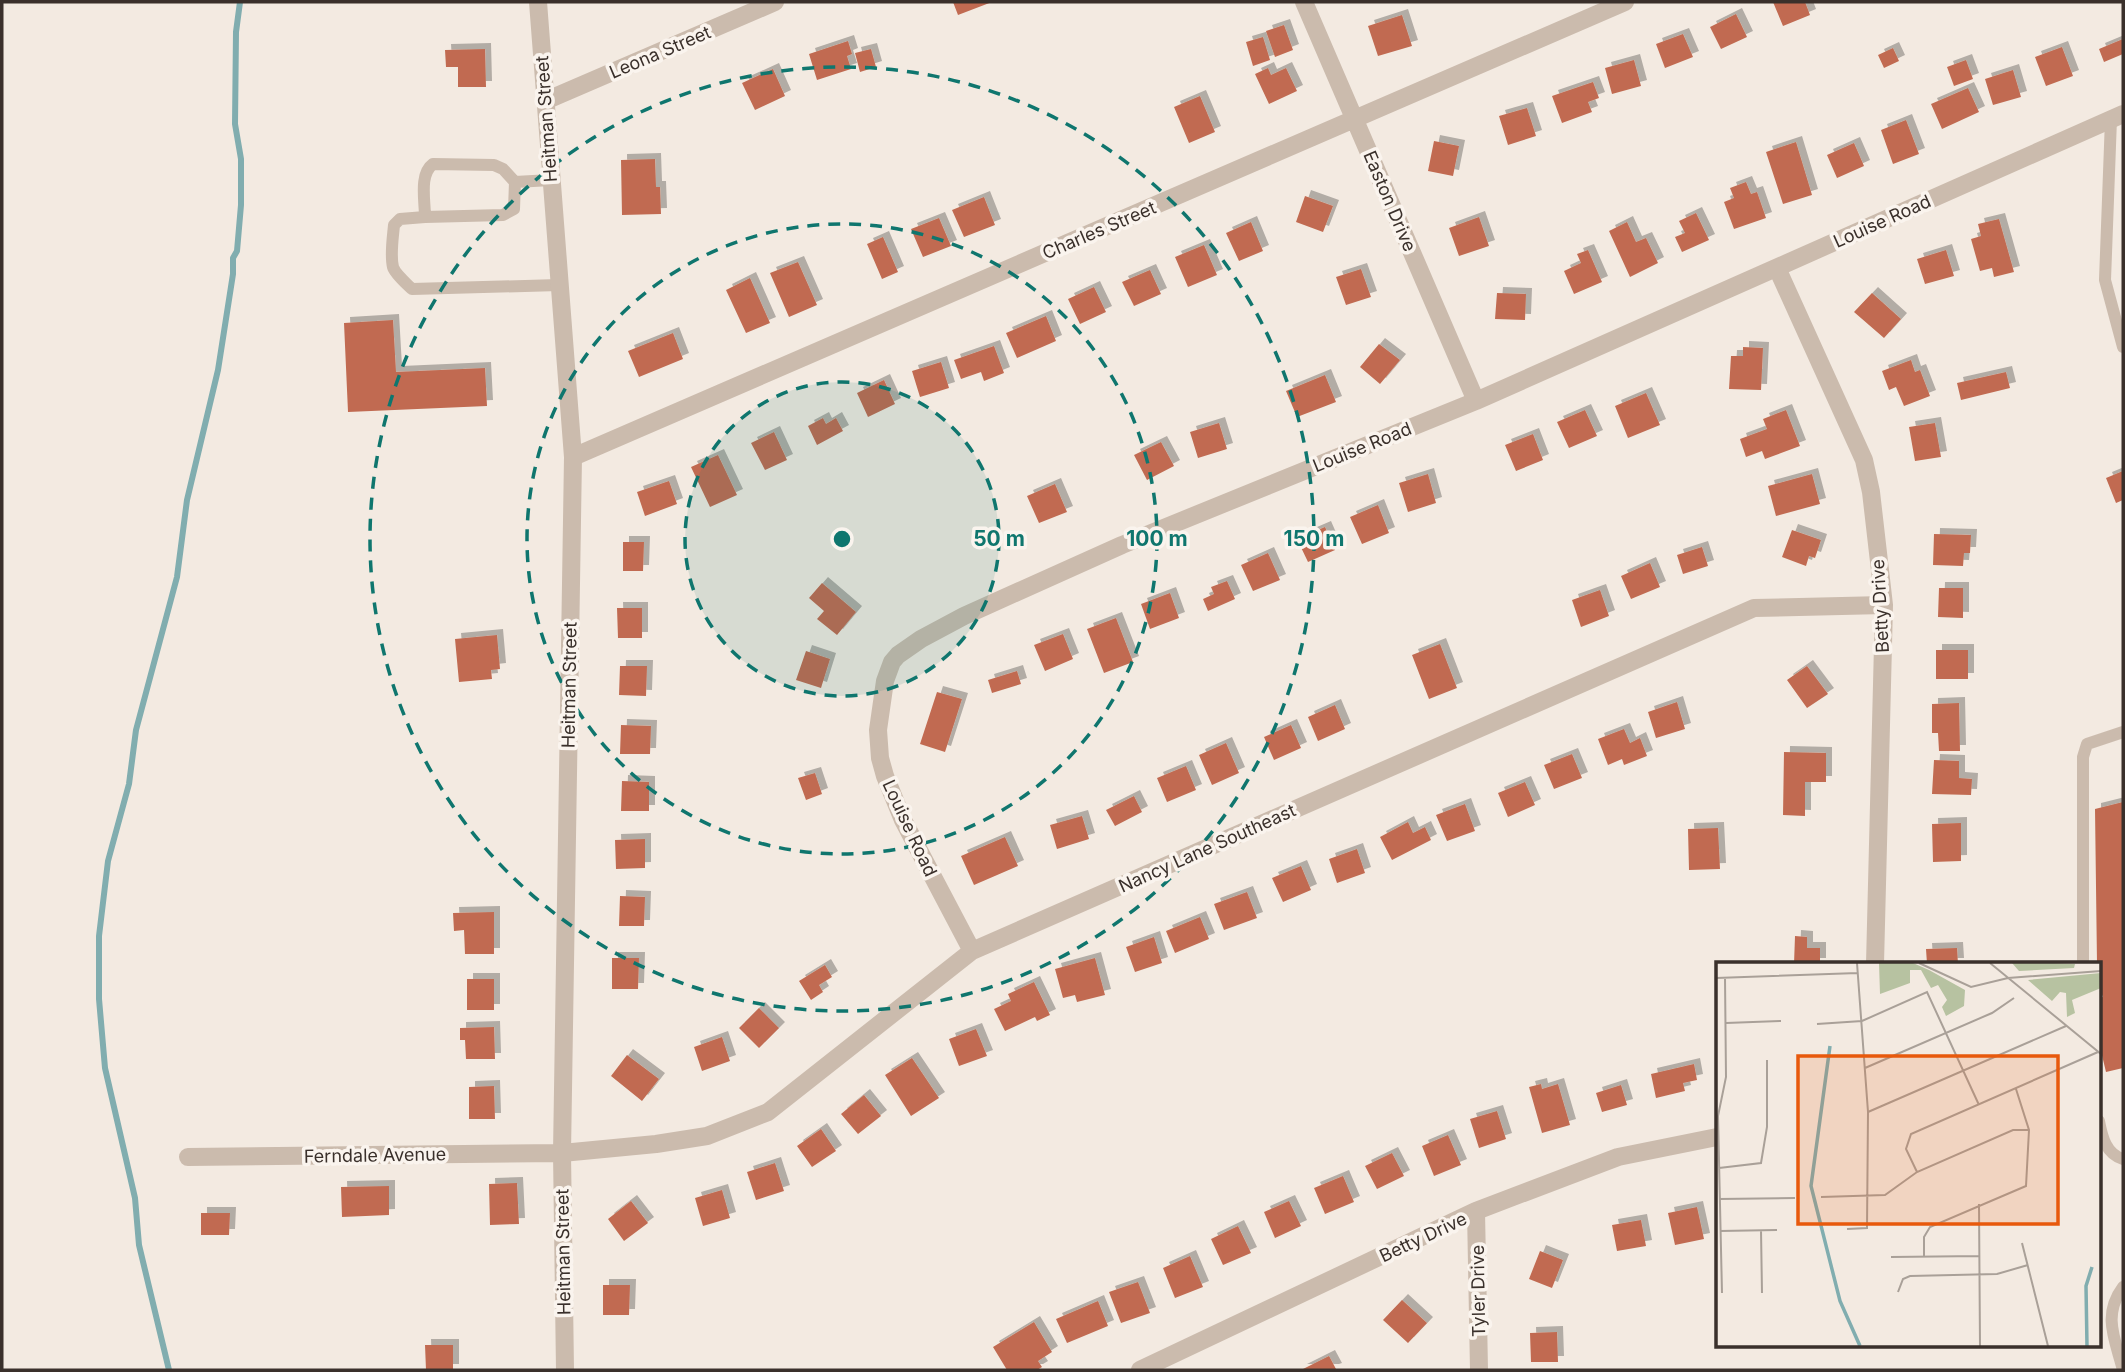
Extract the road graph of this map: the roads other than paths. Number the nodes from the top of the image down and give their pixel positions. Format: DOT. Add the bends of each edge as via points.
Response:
graph roads {
  1 [pos="538,2"];
  2 [pos="775,2"];
  3 [pos="1304,2"];
  4 [pos="1625,2"];
  5 [pos="545,101"];
  6 [pos="2117,116"];
  7 [pos="1355,120"];
  8 [pos="551,180"];
  9 [pos="514,182"];
  10 [pos="425,217"];
  11 [pos="1777,268"];
  12 [pos="559,285"];
  13 [pos="2123,347"];
  14 [pos="1476,401"];
  15 [pos="573,457"];
  16 [pos="1884,605"];
  17 [pos="2123,732"];
  18 [pos="972,951"];
  19 [pos="1875,962"];
  20 [pos="2083,962"];
  21 [pos="2100,1128"];
  22 [pos="1716,1137"];
  23 [pos="562,1153"];
  24 [pos="187,1157"];
  25 [pos="2123,1159"];
  26 [pos="1476,1211"];
  27 [pos="2123,1287"];
  28 [pos="565,1370"];
  29 [pos="1140,1370"];
  30 [pos="1479,1370"];
  31 [pos="2123,1370"];
  1 -- 5 [label="street, Heitman Street"];
  2 -- 5 [label="street, Leona Street"];
  3 -- 7 [label="street, Easton Drive"];
  4 -- 7 [label="street, Charles Street"];
  5 -- 8 [label="street, Heitman Street"];
  6 -- 11 [label="street, Louise Road"];
  6 -- 13 [label="lane" via="2105,281"];
  7 -- 14 [label="street, Easton Drive"];
  7 -- 15 [label="street, Charles Street"];
  8 -- 9 [label="lane"];
  8 -- 12 [label="street, Heitman Street"];
  9 -- 10 [label="lane" via="514,209 509,213"];
  9 -- 10 [label="lane" via="494,165 433,164 424,176"];
  10 -- 12 [label="lane" via="400,219 394,225 393,268 412,289"];
  11 -- 14 [label="street, Louise Road"];
  11 -- 16 [label="street, Betty Drive" via="1864,460"];
  12 -- 15 [label="street, Heitman Street"];
  14 -- 18 [label="street, Louise Road" via="1122,545 964,616 898,655 885,681 878,730 880,758 903,820"];
  15 -- 23 [label="street, Heitman Street"];
  16 -- 18 [label="street, Nancy Lane Southeast" via="1754,608"];
  16 -- 19 [label="street, Betty Drive"];
  17 -- 20 [label="lane" via="2087,744 2083,757"];
  18 -- 23 [label="street, Nancy Lane Southeast" via="768,1112 707,1136"];
  21 -- 25 [label="lane" via="2102,1142"];
  22 -- 26 [label="street, Betty Drive" via="1618,1157"];
  23 -- 24 [label="street, Ferndale Avenue"];
  23 -- 28 [label="street, Heitman Street"];
  26 -- 29 [label="street, Betty Drive"];
  26 -- 30 [label="street, Tyler Drive"];
  27 -- 31 [label="lane" via="2112,1304 2110,1322"];
}
